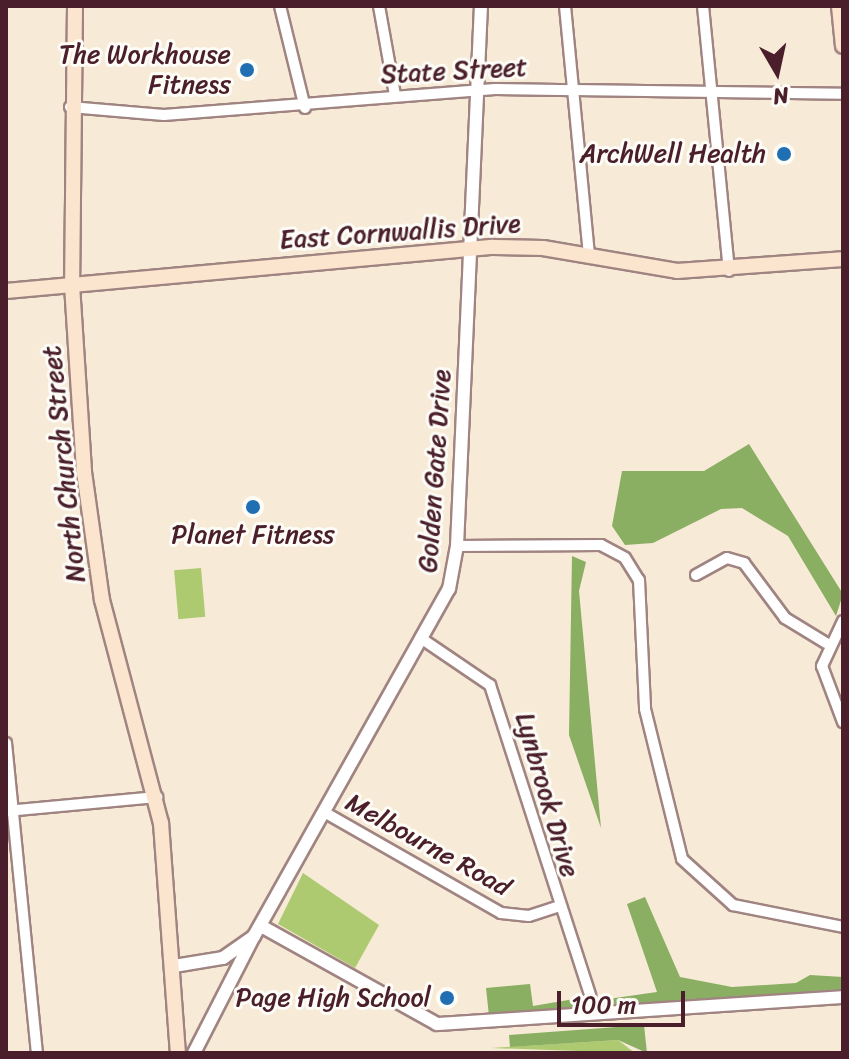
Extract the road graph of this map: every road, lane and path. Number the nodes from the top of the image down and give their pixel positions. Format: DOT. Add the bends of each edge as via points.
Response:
graph roads {
  1 [pos="75,6"];
  2 [pos="280,6"];
  3 [pos="379,6"];
  4 [pos="481,6"];
  5 [pos="565,6"];
  6 [pos="703,6"];
  7 [pos="839,6"];
  8 [pos="843,46"];
  9 [pos="478,89"];
  10 [pos="574,90"];
  11 [pos="711,93"];
  12 [pos="843,94"];
  13 [pos="395,95"];
  14 [pos="70,107"];
  15 [pos="305,108"];
  16 [pos="469,248"];
  17 [pos="589,257"];
  18 [pos="843,259"];
  19 [pos="729,271"];
  20 [pos="72,285"];
  21 [pos="6,291"];
  22 [pos="457,546"];
  23 [pos="696,575"];
  24 [pos="843,621"];
  25 [pos="422,639"];
  26 [pos="826,643"];
  27 [pos="843,722"];
  28 [pos="6,743"];
  29 [pos="157,797"];
  30 [pos="10,811"];
  31 [pos="324,812"];
  32 [pos="557,907"];
  33 [pos="843,927"];
  34 [pos="258,931"];
  35 [pos="174,966"];
  36 [pos="590,995"];
  37 [pos="843,997"];
  38 [pos="37,1053"];
  39 [pos="178,1053"];
  40 [pos="194,1053"];
  1 -- 14 [label="main road, North Church Street"];
  2 -- 15 [label="street"];
  3 -- 13 [label="street"];
  4 -- 9 [label="street, Golden Gate Drive"];
  5 -- 10 [label="street"];
  6 -- 11 [label="street"];
  7 -- 8 [label="main road"];
  9 -- 10 [label="street, State Street"];
  9 -- 13 [label="street, State Street"];
  9 -- 16 [label="street, Golden Gate Drive"];
  10 -- 11 [label="street, State Street"];
  10 -- 17 [label="street"];
  11 -- 12 [label="street, State Street"];
  11 -- 19 [label="street"];
  13 -- 15 [label="street, State Street"];
  14 -- 15 [label="street, State Street" via="158,115"];
  14 -- 20 [label="main road, North Church Street"];
  16 -- 17 [label="main road, East Cornwallis Drive" via="543,248"];
  16 -- 20 [label="main road, East Cornwallis Drive"];
  16 -- 22 [label="street, Golden Gate Drive"];
  17 -- 19 [label="main road, East Cornwallis Drive"];
  18 -- 19 [label="main road, East Cornwallis Drive"];
  20 -- 21 [label="main road, East Cornwallis Drive"];
  20 -- 29 [label="main road, North Church Street" via="91,536"];
  22 -- 25 [label="street, Golden Gate Drive" via="449,589"];
  22 -- 33 [label="street" via="601,545 625,558 639,580 645,709 682,859 700,883 733,905"];
  23 -- 26 [label="street" via="727,558 744,563 785,618"];
  24 -- 26 [label="street"];
  25 -- 31 [label="street, Golden Gate Drive"];
  25 -- 32 [label="street, Lynbrook Drive" via="490,685"];
  26 -- 27 [label="street" via="823,677"];
  28 -- 30 [label="street"];
  29 -- 30 [label="street"];
  29 -- 35 [label="main road, North Church Street"];
  30 -- 38 [label="street"];
  31 -- 32 [label="street, Melbourne Road" via="501,913 529,916"];
  31 -- 34 [label="street, Golden Gate Drive"];
  32 -- 36 [label="street, Lynbrook Drive"];
  34 -- 35 [label="street, Golden Gate Drive" via="223,958"];
  34 -- 37 [label="street" via="437,1024"];
  34 -- 40 [label="street, Golden Gate Drive"];
  35 -- 39 [label="main road, North Church Street"];
}
